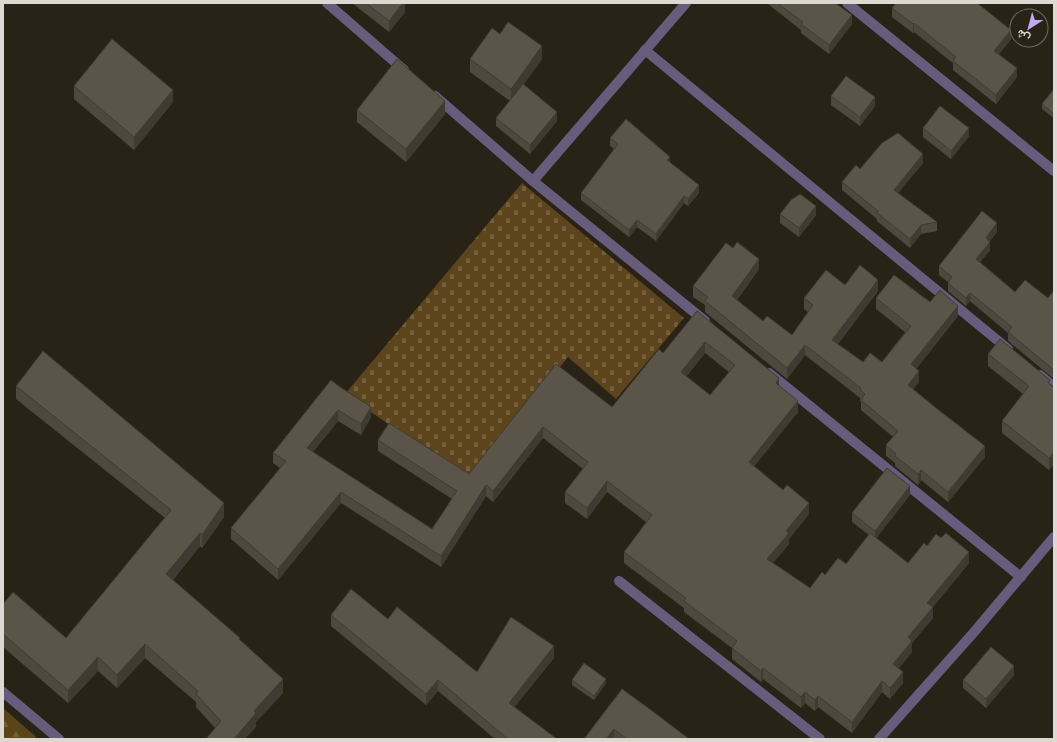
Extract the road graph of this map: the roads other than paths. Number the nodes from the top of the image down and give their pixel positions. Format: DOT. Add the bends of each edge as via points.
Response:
graph roads {
  1 [pos="327,3"];
  2 [pos="686,3"];
  3 [pos="847,3"];
  4 [pos="645,50"];
  5 [pos="410,74"];
  6 [pos="427,90"];
  7 [pos="1054,171"];
  8 [pos="533,181"];
  9 [pos="712,327"];
  10 [pos="1017,357"];
  11 [pos="761,367"];
  12 [pos="1030,367"];
  13 [pos="1054,387"];
  14 [pos="1054,537"];
  15 [pos="1021,577"];
  16 [pos="619,581"];
  17 [pos="3,692"];
  18 [pos="59,739"];
  19 [pos="820,739"];
  20 [pos="879,739"];
  1 -- 5 [label="street"];
  2 -- 4 [label="street"];
  3 -- 7 [label="street"];
  4 -- 8 [label="street"];
  4 -- 10 [label="street"];
  6 -- 8 [label="street"];
  8 -- 9 [label="street"];
  11 -- 15 [label="street"];
  12 -- 13 [label="street"];
  14 -- 15 [label="street"];
  15 -- 20 [label="street"];
  16 -- 19 [label="street"];
  17 -- 18 [label="street"];
}
